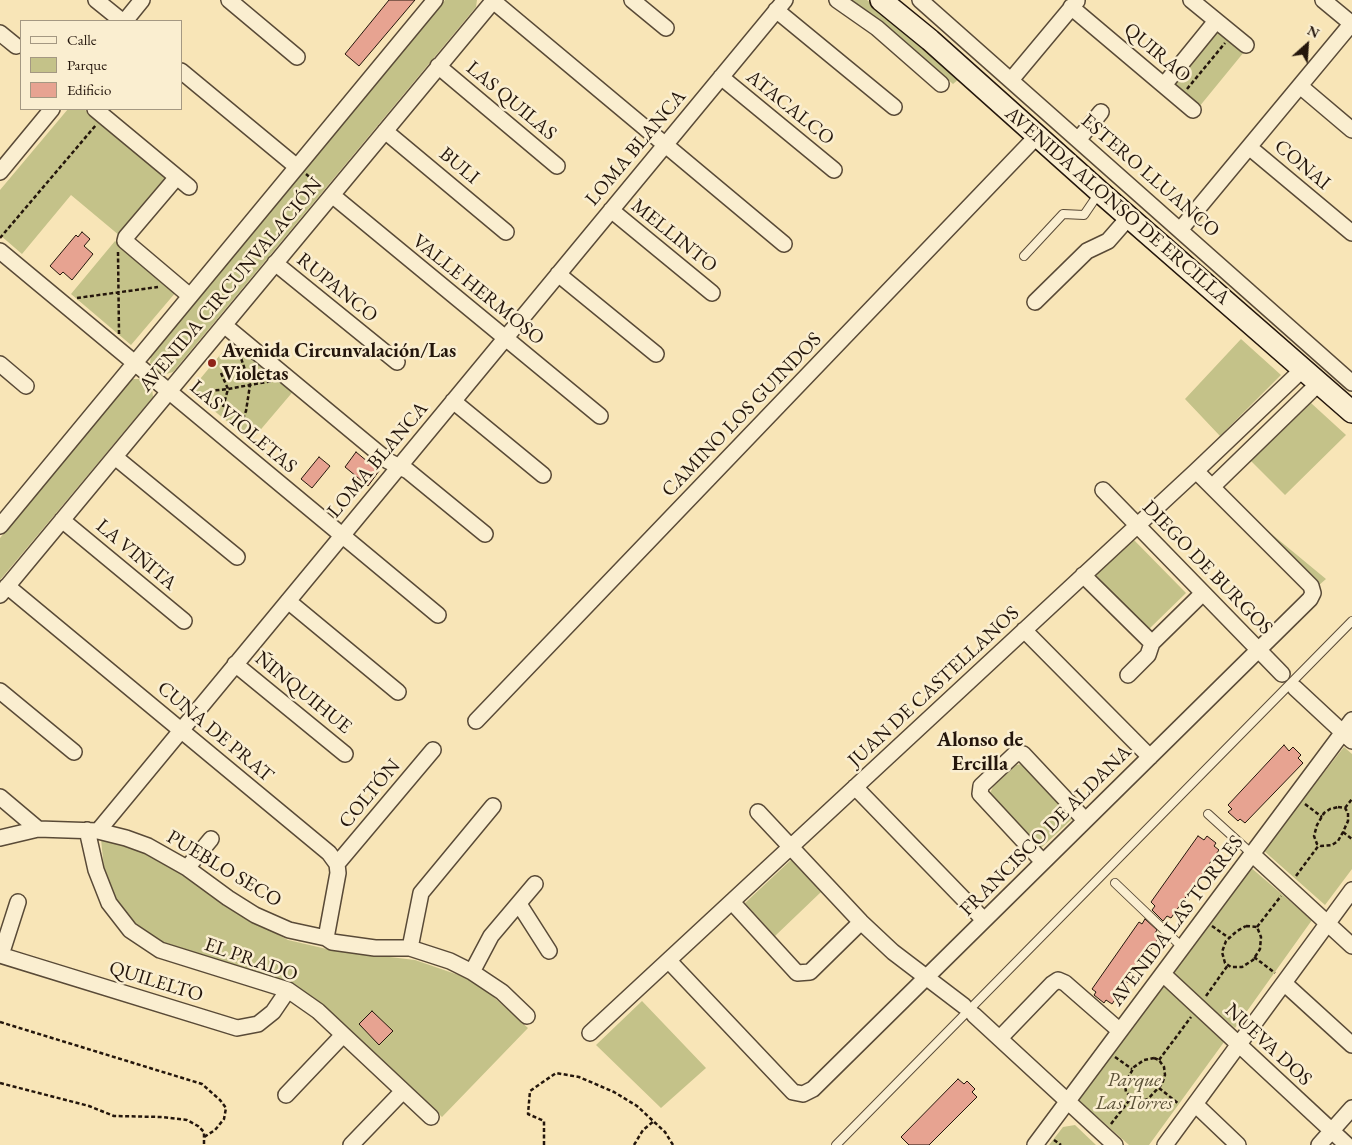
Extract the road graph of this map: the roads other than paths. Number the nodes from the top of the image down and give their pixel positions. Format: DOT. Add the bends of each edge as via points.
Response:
graph roads {
  1 [pos="96,0"];
  2 [pos="142,0"];
  3 [pos="229,0"];
  4 [pos="435,0"];
  5 [pos="493,0"];
  6 [pos="632,0"];
  7 [pos="837,0"];
  8 [pos="881,0"];
  9 [pos="920,0"];
  10 [pos="1191,0"];
  11 [pos="1323,0"];
  12 [pos="1074,4"];
  13 [pos="781,5"];
  14 [pos="122,20"];
  15 [pos="124,20"];
  16 [pos="1216,21"];
  17 [pos="1352,24"];
  18 [pos="666,28"];
  19 [pos="0,33"];
  20 [pos="16,46"];
  21 [pos="1246,46"];
  22 [pos="297,56"];
  23 [pos="438,66"];
  24 [pos="182,72"];
  25 [pos="721,77"];
  26 [pos="1011,80"];
  27 [pos="941,84"];
  28 [pos="1164,85"];
  29 [pos="1300,86"];
  30 [pos="894,107"];
  31 [pos="51,110"];
  32 [pos="1193,110"];
  33 [pos="99,112"];
  34 [pos="1101,112"];
  35 [pos="385,130"];
  36 [pos="1352,130"];
  37 [pos="1037,136"];
  38 [pos="1078,140"];
  39 [pos="665,145"];
  40 [pos="1249,147"];
  41 [pos="557,166"];
  42 [pos="297,167"];
  43 [pos="834,170"];
  44 [pos="0,172"];
  45 [pos="176,177"];
  46 [pos="190,188"];
  47 [pos="1100,192"];
  48 [pos="332,195"];
  49 [pos="611,210"];
  50 [pos="1129,217"];
  51 [pos="1180,230"];
  52 [pos="506,232"];
  53 [pos="1352,233"];
  54 [pos="784,244"];
  55 [pos="0,251"];
  56 [pos="1024,256"];
  57 [pos="275,263"];
  58 [pos="558,274"];
  59 [pos="712,293"];
  60 [pos="190,296"];
  61 [pos="1035,302"];
  62 [pos="224,325"];
  63 [pos="505,338"];
  64 [pos="656,354"];
  65 [pos="397,362"];
  66 [pos="135,363"];
  67 [pos="0,364"];
  68 [pos="1303,369"];
  69 [pos="1319,383"];
  70 [pos="1352,383"];
  71 [pos="26,386"];
  72 [pos="169,391"];
  73 [pos="453,402"];
  74 [pos="1352,412"];
  75 [pos="600,416"];
  76 [pos="114,457"];
  77 [pos="399,466"];
  78 [pos="1196,471"];
  79 [pos="543,476"];
  80 [pos="1212,487"];
  81 [pos="1104,490"];
  82 [pos="62,520"];
  83 [pos="1137,525"];
  84 [pos="0,526"];
  85 [pos="485,534"];
  86 [pos="342,535"];
  87 [pos="237,557"];
  88 [pos="1084,575"];
  89 [pos="4,590"];
  90 [pos="1203,593"];
  91 [pos="288,601"];
  92 [pos="438,614"];
  93 [pos="184,622"];
  94 [pos="1352,622"];
  95 [pos="1024,630"];
  96 [pos="1152,643"];
  97 [pos="1259,650"];
  98 [pos="235,664"];
  99 [pos="1282,674"];
  100 [pos="1128,676"];
  101 [pos="1295,688"];
  102 [pos="0,691"];
  103 [pos="398,692"];
  104 [pos="476,721"];
  105 [pos="181,730"];
  106 [pos="1349,731"];
  107 [pos="433,750"];
  108 [pos="74,752"];
  109 [pos="345,754"];
  110 [pos="1150,757"];
  111 [pos="855,787"];
  112 [pos="0,797"];
  113 [pos="493,806"];
  114 [pos="758,812"];
  115 [pos="1208,814"];
  116 [pos="1086,820"];
  117 [pos="38,829"];
  118 [pos="93,831"];
  119 [pos="0,838"];
  120 [pos="211,839"];
  121 [pos="790,848"];
  122 [pos="1252,854"];
  123 [pos="1043,862"];
  124 [pos="337,864"];
  125 [pos="187,868"];
  126 [pos="1115,882"];
  127 [pos="535,884"];
  128 [pos="1352,890"];
  129 [pos="18,902"];
  130 [pos="732,902"];
  131 [pos="518,904"];
  132 [pos="984,920"];
  133 [pos="862,922"];
  134 [pos="1328,924"];
  135 [pos="326,938"];
  136 [pos="1352,946"];
  137 [pos="1182,947"];
  138 [pos="410,948"];
  139 [pos="549,951"];
  140 [pos="0,955"];
  141 [pos="669,961"];
  142 [pos="472,972"];
  143 [pos="1162,974"];
  144 [pos="925,978"];
  145 [pos="1285,982"];
  146 [pos="288,990"];
  147 [pos="527,1016"];
  148 [pos="1120,1031"];
  149 [pos="590,1033"];
  150 [pos="344,1035"];
  151 [pos="1000,1038"];
  152 [pos="1239,1045"];
  153 [pos="1352,1045"];
  154 [pos="403,1091"];
  155 [pos="286,1095"];
  156 [pos="1068,1102"];
  157 [pos="1192,1108"];
  158 [pos="1352,1108"];
  159 [pos="431,1117"];
  160 [pos="1332,1131"];
  161 [pos="351,1145"];
  162 [pos="836,1145"];
  163 [pos="1035,1145"];
  164 [pos="1115,1145"];
  165 [pos="1165,1145"];
  166 [pos="1238,1145"];
  167 [pos="1319,1145"];
  168 [pos="1347,1145"];
  1 -- 14 [label="street"];
  2 -- 15 [label="street"];
  3 -- 22 [label="street"];
  4 -- 42 [label="street, AVENIDA CIRCUNVALACIÓN"];
  5 -- 23 [label="street, AVENIDA CIRCUNVALACIÓN"];
  5 -- 39 [label="street"];
  6 -- 18 [label="street"];
  7 -- 27 [label="street" via="876,28"];
  8 -- 37 [label="main road, AVENIDA ALONSO DE ERCILLA"];
  9 -- 26 [label="street, ESTERO LLUANCO"];
  10 -- 16 [label="street"];
  11 -- 17 [label="street"];
  12 -- 26 [label="street"];
  12 -- 28 [label="street, QUIRAO"];
  13 -- 25 [label="street, LOMA BLANCA"];
  13 -- 30 [label="street"];
  16 -- 21 [label="street"];
  16 -- 28 [label="street"];
  17 -- 29 [label="street"];
  19 -- 20 [label="street"];
  23 -- 35 [label="street, AVENIDA CIRCUNVALACIÓN"];
  23 -- 41 [label="street, LAS QUILAS"];
  24 -- 42 [label="street"];
  25 -- 39 [label="street, LOMA BLANCA"];
  25 -- 43 [label="street, ATACALCO"];
  26 -- 38 [label="street, ESTERO LLUANCO"];
  28 -- 32 [label="street, QUIRAO"];
  29 -- 36 [label="street"];
  29 -- 40 [label="street"];
  31 -- 44 [label="street"];
  33 -- 45 [label="street"];
  34 -- 38 [label="street"];
  35 -- 48 [label="street, AVENIDA CIRCUNVALACIÓN"];
  35 -- 52 [label="street, BULI"];
  37 -- 47 [label="main road, AVENIDA ALONSO DE ERCILLA"];
  37 -- 104 [label="street, CAMINO LOS GUINDOS"];
  38 -- 51 [label="street, ESTERO LLUANCO"];
  39 -- 49 [label="street, LOMA BLANCA"];
  39 -- 54 [label="street"];
  40 -- 51 [label="street"];
  40 -- 53 [label="street, CONAI"];
  42 -- 60 [label="street, AVENIDA CIRCUNVALACIÓN"];
  45 -- 46 [label="street"];
  45 -- 60 [label="street" via="125,241"];
  47 -- 50 [label="main road, AVENIDA ALONSO DE ERCILLA"];
  47 -- 56 [label="lane" via="1084,215 1063,214"];
  48 -- 57 [label="street, AVENIDA CIRCUNVALACIÓN"];
  48 -- 63 [label="street, VALLE HERMOSO"];
  49 -- 58 [label="street, LOMA BLANCA"];
  49 -- 59 [label="street, MELLINTO"];
  50 -- 61 [label="street" via="1108,242 1087,251"];
  50 -- 68 [label="main road, AVENIDA ALONSO DE ERCILLA"];
  51 -- 70 [label="street, ESTERO LLUANCO"];
  55 -- 66 [label="street, LAS VIOLETAS"];
  57 -- 62 [label="street, AVENIDA CIRCUNVALACIÓN"];
  57 -- 65 [label="street, RUPANCO"];
  58 -- 63 [label="street, LOMA BLANCA"];
  58 -- 64 [label="street"];
  60 -- 66 [label="street, AVENIDA CIRCUNVALACIÓN"];
  62 -- 72 [label="street, AVENIDA CIRCUNVALACIÓN"];
  62 -- 77 [label="street" via="388,461"];
  63 -- 73 [label="street, LOMA BLANCA"];
  63 -- 75 [label="street, VALLE HERMOSO"];
  66 -- 72 [label="street, LAS VIOLETAS"];
  66 -- 84 [label="street, AVENIDA CIRCUNVALACIÓN"];
  67 -- 71 [label="street"];
  68 -- 69 [label="main road, AVENIDA ALONSO DE ERCILLA"];
  68 -- 78 [label="street, JUAN DE CASTELLANOS"];
  69 -- 74 [label="main road, AVENIDA ALONSO DE ERCILLA"];
  69 -- 80 [label="street"];
  72 -- 76 [label="street, AVENIDA CIRCUNVALACIÓN"];
  72 -- 86 [label="street, LAS VIOLETAS"];
  73 -- 77 [label="street, LOMA BLANCA"];
  73 -- 79 [label="street"];
  76 -- 82 [label="street, AVENIDA CIRCUNVALACIÓN"];
  76 -- 87 [label="street"];
  77 -- 85 [label="street"];
  77 -- 86 [label="street, LOMA BLANCA"];
  78 -- 80 [label="street"];
  78 -- 83 [label="street, JUAN DE CASTELLANOS"];
  80 -- 97 [label="street, FRANCISCO DE ALDANA" via="1311,586 1313,592 1310,599"];
  81 -- 83 [label="street, DIEGO DE BURGOS"];
  82 -- 89 [label="street, AVENIDA CIRCUNVALACIÓN"];
  82 -- 93 [label="street, LA VIÑITA"];
  83 -- 88 [label="street, JUAN DE CASTELLANOS"];
  83 -- 90 [label="street, DIEGO DE BURGOS"];
  86 -- 91 [label="street, LOMA BLANCA"];
  86 -- 92 [label="street, LAS VIOLETAS"];
  88 -- 95 [label="street, JUAN DE CASTELLANOS"];
  88 -- 96 [label="street"];
  89 -- 105 [label="street, CUNA DE PRAT"];
  90 -- 96 [label="street"];
  90 -- 97 [label="street, DIEGO DE BURGOS"];
  91 -- 98 [label="street, LOMA BLANCA"];
  91 -- 103 [label="street"];
  94 -- 162 [label="lane"];
  95 -- 110 [label="street"];
  95 -- 111 [label="street, JUAN DE CASTELLANOS"];
  96 -- 100 [label="street" via="1148,655"];
  97 -- 99 [label="street, DIEGO DE BURGOS"];
  97 -- 110 [label="street, FRANCISCO DE ALDANA"];
  98 -- 105 [label="street, LOMA BLANCA"];
  98 -- 109 [label="street, ÑINQUIHUE"];
  101 -- 106 [label="street"];
  102 -- 108 [label="street"];
  105 -- 118 [label="street, LOMA BLANCA"];
  105 -- 124 [label="street, CUNA DE PRAT" via="329,853"];
  106 -- 122 [label="street, AVENIDA LAS TORRES"];
  107 -- 124 [label="street, COLTÓN"];
  110 -- 116 [label="street, FRANCISCO DE ALDANA"];
  111 -- 121 [label="street, JUAN DE CASTELLANOS"];
  111 -- 132 [label="street"];
  112 -- 117 [label="street"];
  113 -- 138 [label="street" via="422,893"];
  114 -- 121 [label="street"];
  115 -- 122 [label="lane"];
  116 -- 123 [label="street, FRANCISCO DE ALDANA"];
  116 -- 123 [label="street" via="1023,754 1016,753 981,786 980,794"];
  117 -- 118 [label="street, PUEBLO SECO"];
  117 -- 119 [label="street, PUEBLO SECO"];
  118 -- 125 [label="street, PUEBLO SECO" via="148,846"];
  118 -- 146 [label="street, EL PRADO" via="96,870 109,903 130,930 160,950"];
  120 -- 125 [label="street"];
  121 -- 130 [label="street, JUAN DE CASTELLANOS"];
  121 -- 133 [label="street"];
  122 -- 134 [label="street"];
  122 -- 137 [label="street, AVENIDA LAS TORRES"];
  123 -- 132 [label="street, FRANCISCO DE ALDANA"];
  124 -- 135 [label="street"];
  125 -- 135 [label="street, PUEBLO SECO" via="255,915 289,930"];
  126 -- 137 [label="lane"];
  127 -- 131 [label="street"];
  128 -- 134 [label="street"];
  129 -- 140 [label="street"];
  130 -- 133 [label="street" via="797,973 810,972"];
  130 -- 141 [label="street, JUAN DE CASTELLANOS"];
  131 -- 139 [label="street"];
  131 -- 142 [label="street" via="491,936"];
  132 -- 144 [label="street, FRANCISCO DE ALDANA"];
  133 -- 144 [label="street"];
  134 -- 136 [label="street"];
  134 -- 145 [label="street"];
  135 -- 138 [label="street, PUEBLO SECO" via="332,942 375,948"];
  137 -- 143 [label="street, AVENIDA LAS TORRES"];
  138 -- 142 [label="street, PUEBLO SECO" via="450,960"];
  140 -- 146 [label="street, QUILELTO" via="237,1028 258,1024 273,1012"];
  141 -- 144 [label="street, FRANCISCO DE ALDANA" via="793,1092 803,1094 813,1088"];
  141 -- 149 [label="street, JUAN DE CASTELLANOS"];
  142 -- 147 [label="street, PUEBLO SECO" via="502,992"];
  143 -- 148 [label="street, AVENIDA LAS TORRES"];
  143 -- 152 [label="street, NUEVA DOS"];
  144 -- 151 [label="street"];
  145 -- 152 [label="street"];
  145 -- 153 [label="street"];
  146 -- 150 [label="street, EL PRADO"];
  148 -- 151 [label="street" via="1058,980"];
  148 -- 156 [label="street, AVENIDA LAS TORRES"];
  150 -- 154 [label="street, EL PRADO"];
  150 -- 155 [label="street"];
  151 -- 156 [label="street"];
  152 -- 157 [label="street"];
  152 -- 160 [label="street, NUEVA DOS"];
  154 -- 159 [label="street, EL PRADO"];
  154 -- 161 [label="street"];
  156 -- 163 [label="street, AVENIDA LAS TORRES"];
  156 -- 164 [label="street"];
  157 -- 165 [label="street"];
  157 -- 166 [label="street"];
  158 -- 160 [label="street"];
  160 -- 167 [label="street"];
  160 -- 168 [label="street, NUEVA DOS"];
}
